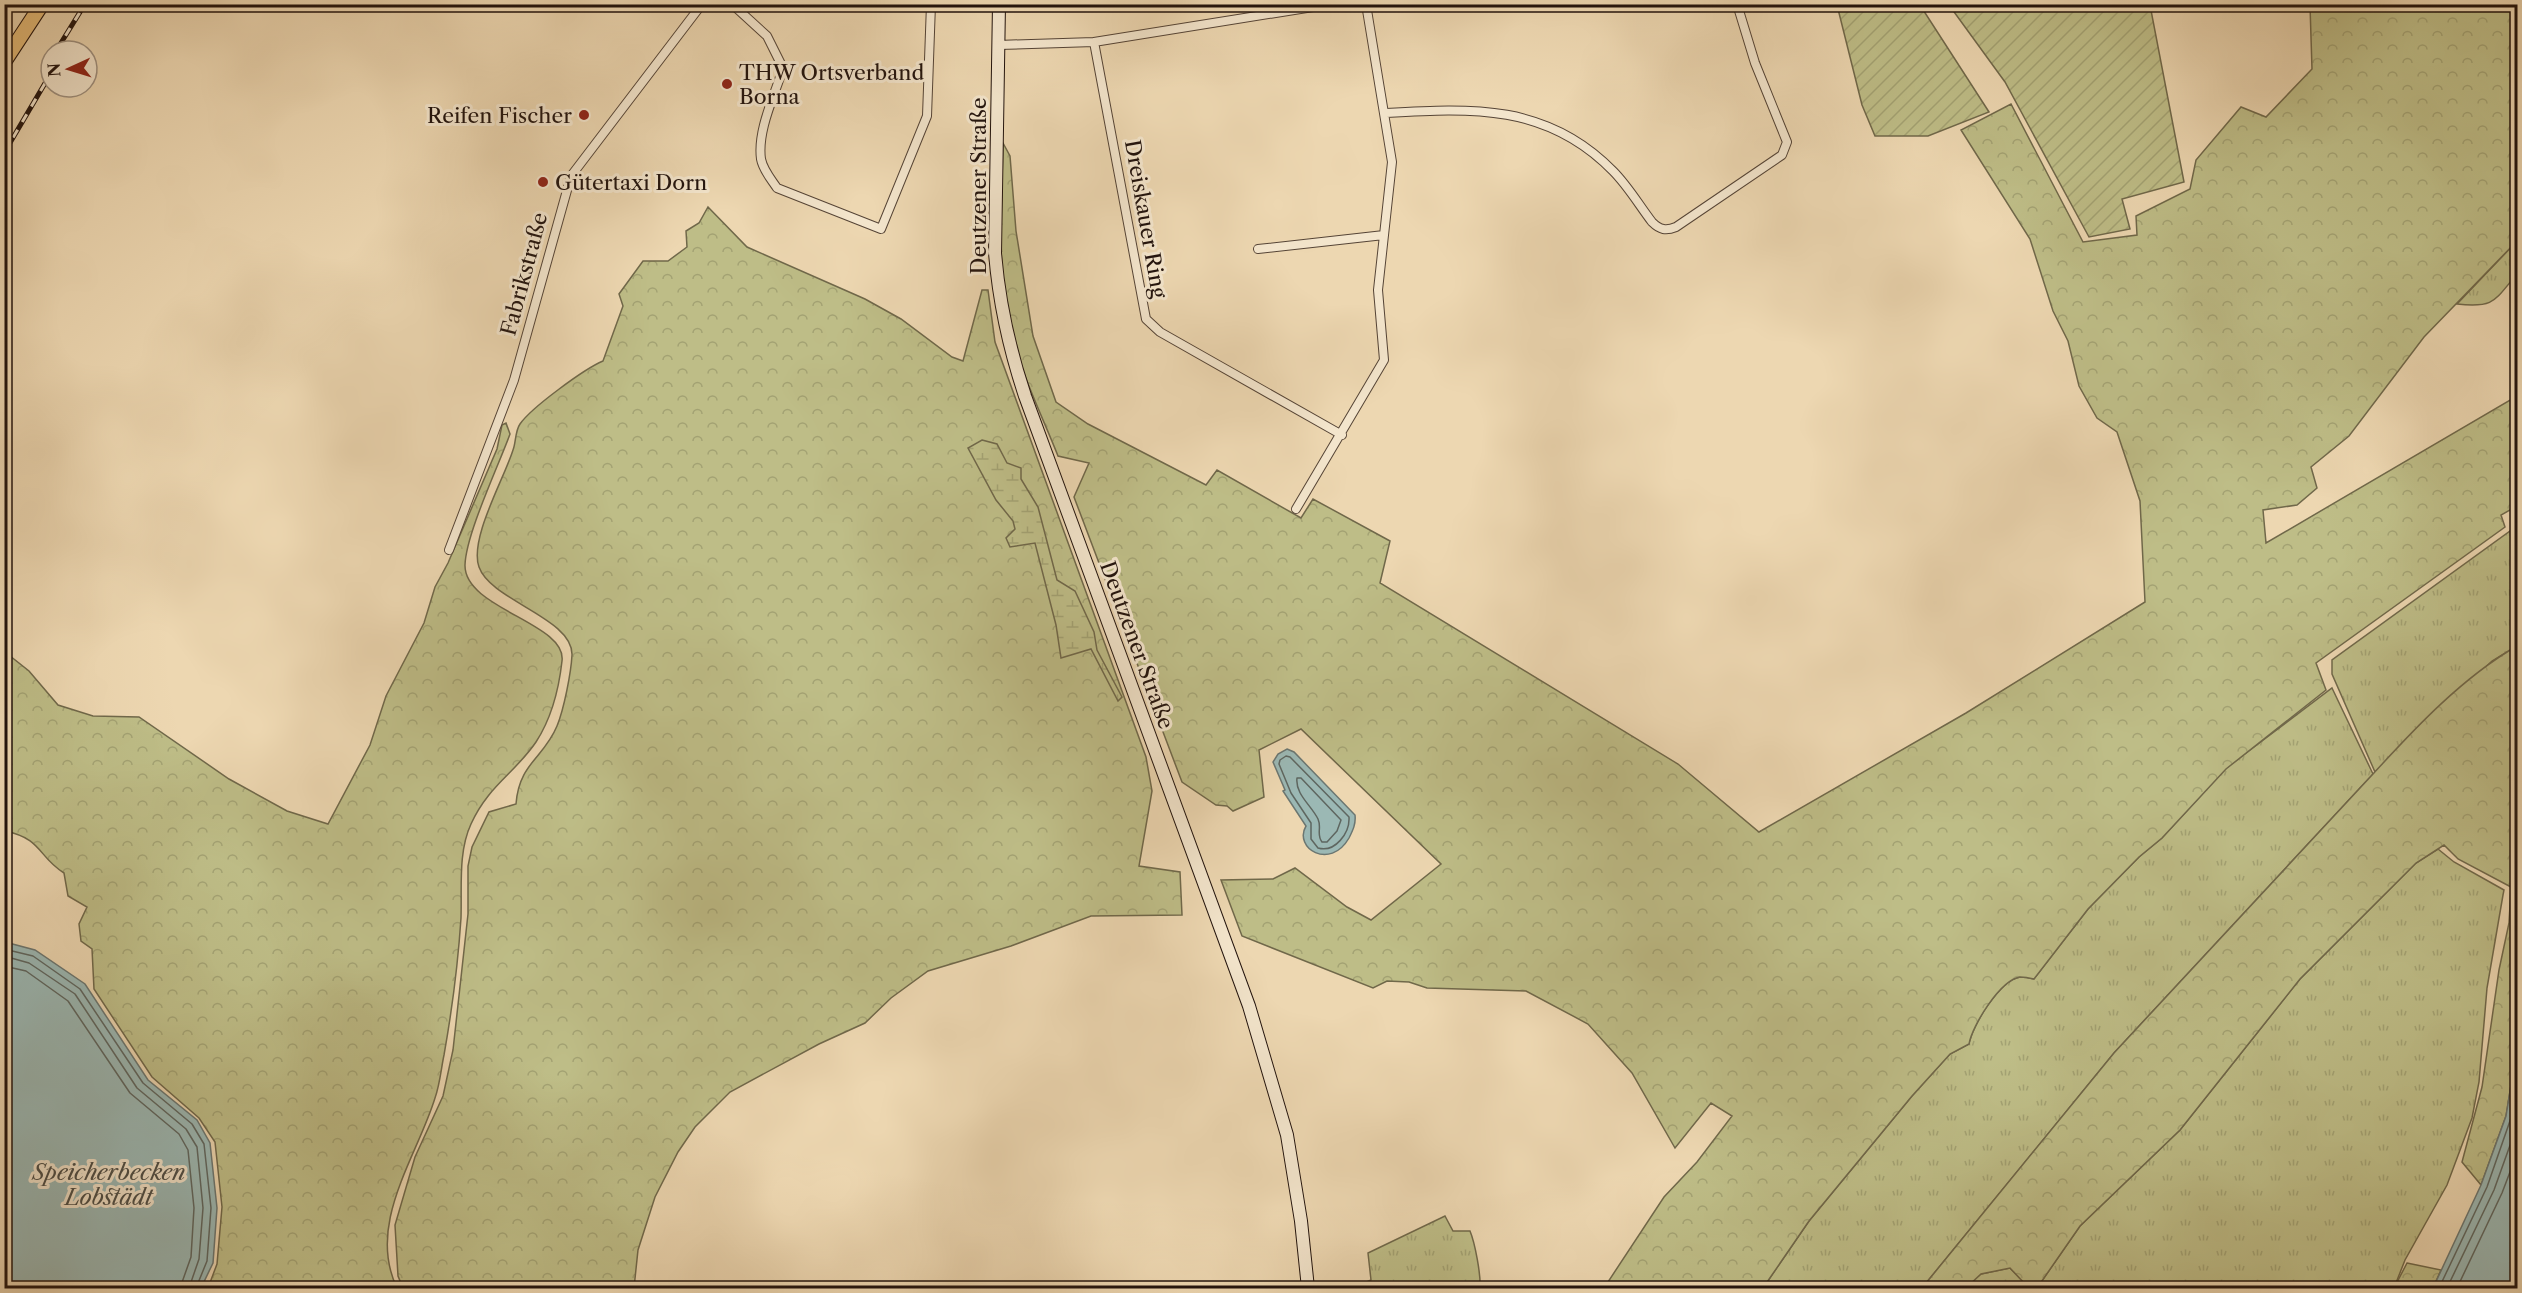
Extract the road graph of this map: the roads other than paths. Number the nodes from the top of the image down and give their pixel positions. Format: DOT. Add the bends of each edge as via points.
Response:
graph roads {
  1 [pos="42,4"];
  2 [pos="702,4"];
  3 [pos="732,4"];
  4 [pos="932,4"];
  5 [pos="999,4"];
  6 [pos="1358,4"];
  7 [pos="1366,4"];
  8 [pos="1737,4"];
  9 [pos="1314,6"];
  10 [pos="1094,42"];
  11 [pos="998,45"];
  12 [pos="5,62"];
  13 [pos="1384,113"];
  14 [pos="1384,235"];
  15 [pos="1258,249"];
  16 [pos="1342,435"];
  17 [pos="1296,509"];
  18 [pos="449,550"];
  19 [pos="1308,1288"];
  1 -- 12 [label="main road"];
  2 -- 18 [label="street, Fabrikstraße" via="571,176 514,380"];
  3 -- 4 [label="street" via="767,36 783,68 762,135 761,159 766,173 777,188 881,229 927,116"];
  5 -- 11 [label="main road, Deutzener Straße"];
  6 -- 9 [label="street" via="1344,8"];
  7 -- 13 [label="street"];
  8 -- 13 [label="street" via="1755,63 1787,142 1786,149 1667,230 1652,222 1598,158 1539,123 1480,110"];
  9 -- 10 [label="street"];
  10 -- 11 [label="street"];
  10 -- 16 [label="street, Dreiskauer Ring" via="1146,318 1160,332"];
  11 -- 19 [label="main road, Deutzener Straße" via="995,253 1010,347 1249,1006 1287,1135"];
  13 -- 14 [label="street" via="1392,162"];
  14 -- 15 [label="street"];
  14 -- 16 [label="street" via="1378,290 1384,360"];
  16 -- 17 [label="street"];
}
